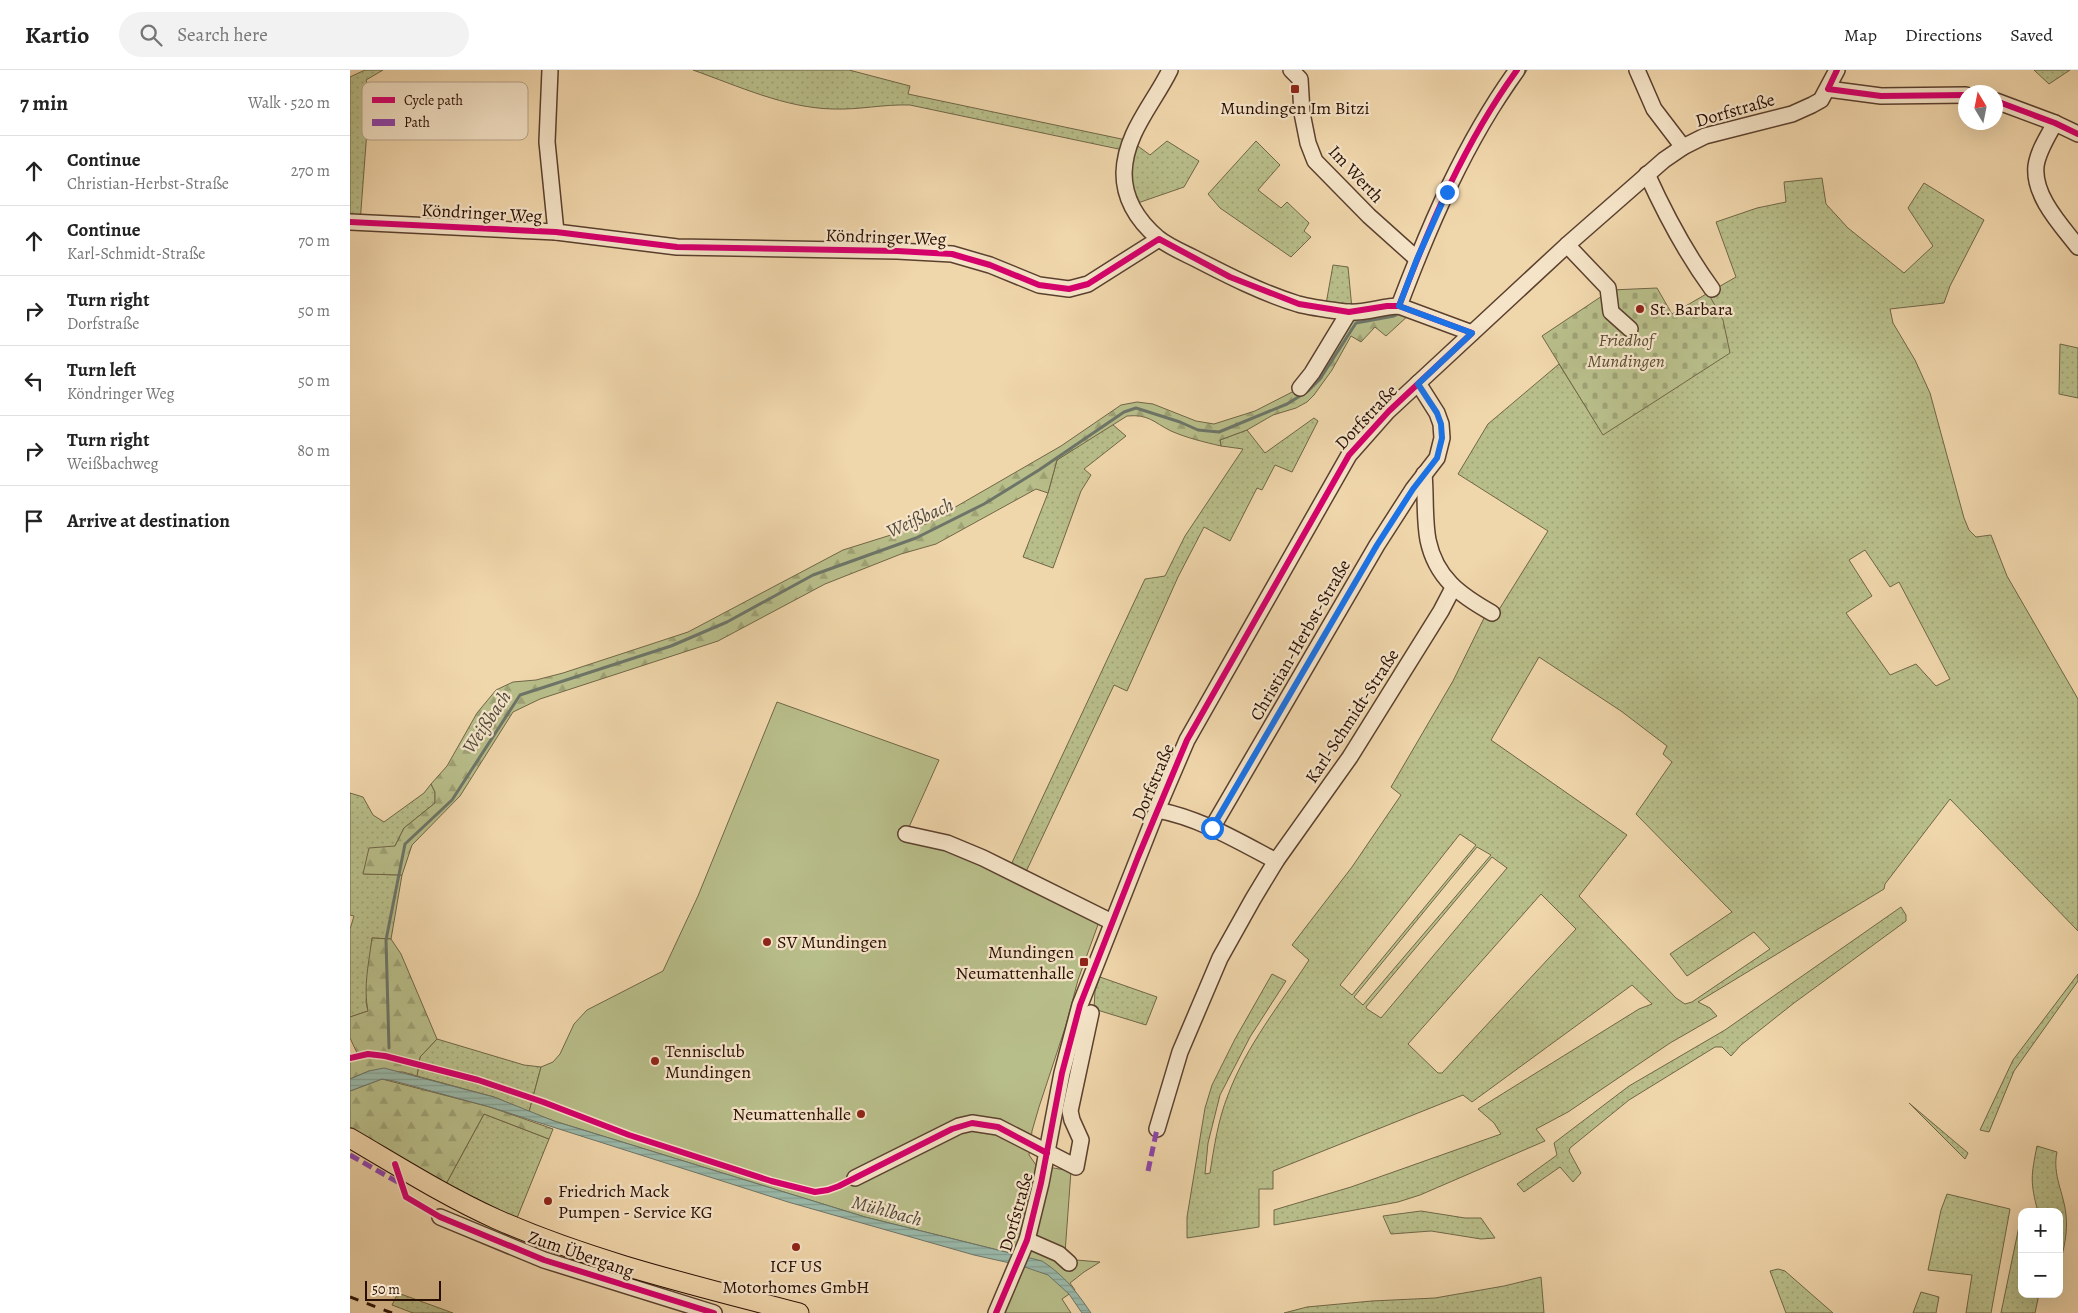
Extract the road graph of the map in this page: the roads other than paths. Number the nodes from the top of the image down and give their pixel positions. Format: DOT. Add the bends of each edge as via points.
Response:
graph roads {
  1 [pos="550,70"];
  2 [pos="1170,70"];
  3 [pos="1517,70"];
  4 [pos="1637,70"];
  5 [pos="1837,70"];
  6 [pos="1300,73"];
  7 [pos="1828,89"];
  8 [pos="1958,95"];
  9 [pos="2003,104"];
  10 [pos="2054,123"];
  11 [pos="2076,130"];
  12 [pos="1683,147"];
  13 [pos="1647,174"];
  14 [pos="350,222"];
  15 [pos="556,232"];
  16 [pos="1159,239"];
  17 [pos="1567,245"];
  18 [pos="2078,247"];
  19 [pos="1417,259"];
  20 [pos="1712,289"];
  21 [pos="1406,309"];
  22 [pos="1350,312"];
  23 [pos="1630,330"];
  24 [pos="1472,333"];
  25 [pos="1418,384"];
  26 [pos="1300,388"];
  27 [pos="1424,474"];
  28 [pos="1453,588"];
  29 [pos="1492,613"];
  30 [pos="1157,810"];
  31 [pos="1212,828"];
  32 [pos="906,834"];
  33 [pos="1276,861"];
  34 [pos="1112,922"];
  35 [pos="1092,1013"];
  36 [pos="1157,1129"];
  37 [pos="350,1138"];
  38 [pos="1047,1153"];
  39 [pos="855,1178"];
  40 [pos="440,1217"];
  41 [pos="1027,1240"];
  42 [pos="1069,1263"];
  43 [pos="714,1313"];
  44 [pos="800,1313"];
  45 [pos="996,1313"];
  1 -- 15 [label="street" via="547,142"];
  2 -- 16 [label="street" via="1139,122 1124,174 1127,193 1136,213"];
  3 -- 19 [label="street" via="1478,130"];
  4 -- 12 [label="street" via="1654,109"];
  5 -- 7 [label="street"];
  6 -- 19 [label="street, Im Werth" via="1302,113 1315,160"];
  7 -- 8 [label="street" via="1881,96"];
  7 -- 12 [label="street, Dorfstraße" via="1821,100 1792,114 1723,130"];
  9 -- 10 [label="street"];
  10 -- 11 [label="street"];
  10 -- 18 [label="street" via="2039,154 2037,181 2049,208"];
  12 -- 13 [label="street, Dorfstraße"];
  13 -- 17 [label="street, Dorfstraße"];
  13 -- 20 [label="street" via="1669,222"];
  14 -- 15 [label="street, Köndringer Weg"];
  15 -- 16 [label="street, Köndringer Weg" via="677,247 952,254 1039,285 1069,289 1088,284"];
  16 -- 22 [label="street" via="1259,289 1299,304"];
  17 -- 23 [label="street" via="1608,288 1611,312"];
  17 -- 24 [label="street, Dorfstraße"];
  19 -- 21 [label="street"];
  21 -- 22 [label="street" via="1387,306"];
  21 -- 24 [label="street"];
  22 -- 26 [label="street"];
  24 -- 25 [label="street, Dorfstraße"];
  25 -- 27 [label="street" via="1437,413 1442,438 1437,458"];
  25 -- 30 [label="street, Dorfstraße" via="1349,454 1187,740"];
  27 -- 28 [label="street" via="1428,540 1437,563"];
  27 -- 31 [label="street, Christian-Herbst-Straße" via="1377,545"];
  28 -- 29 [label="street"];
  28 -- 33 [label="street, Karl-Schmidt-Straße" via="1442,611 1350,757"];
  30 -- 31 [label="street" via="1182,815"];
  30 -- 34 [label="street, Dorfstraße"];
  31 -- 33 [label="street"];
  32 -- 34 [label="street" via="947,843 983,858"];
  33 -- 36 [label="street, Karl-Schmidt-Straße" via="1220,958 1180,1052"];
  34 -- 38 [label="street, Dorfstraße" via="1074,1028"];
  35 -- 38 [label="street" via="1070,1111 1081,1140 1076,1167"];
  37 -- 44 [label="main road" via="450,1197 557,1243 619,1264"];
  38 -- 39 [label="street" via="998,1127 972,1123 959,1126"];
  38 -- 41 [label="street, Dorfstraße"];
  40 -- 43 [label="street, Zum Übergang" via="544,1260"];
  41 -- 42 [label="street" via="1059,1254"];
  41 -- 45 [label="street, Dorfstraße"];
}
